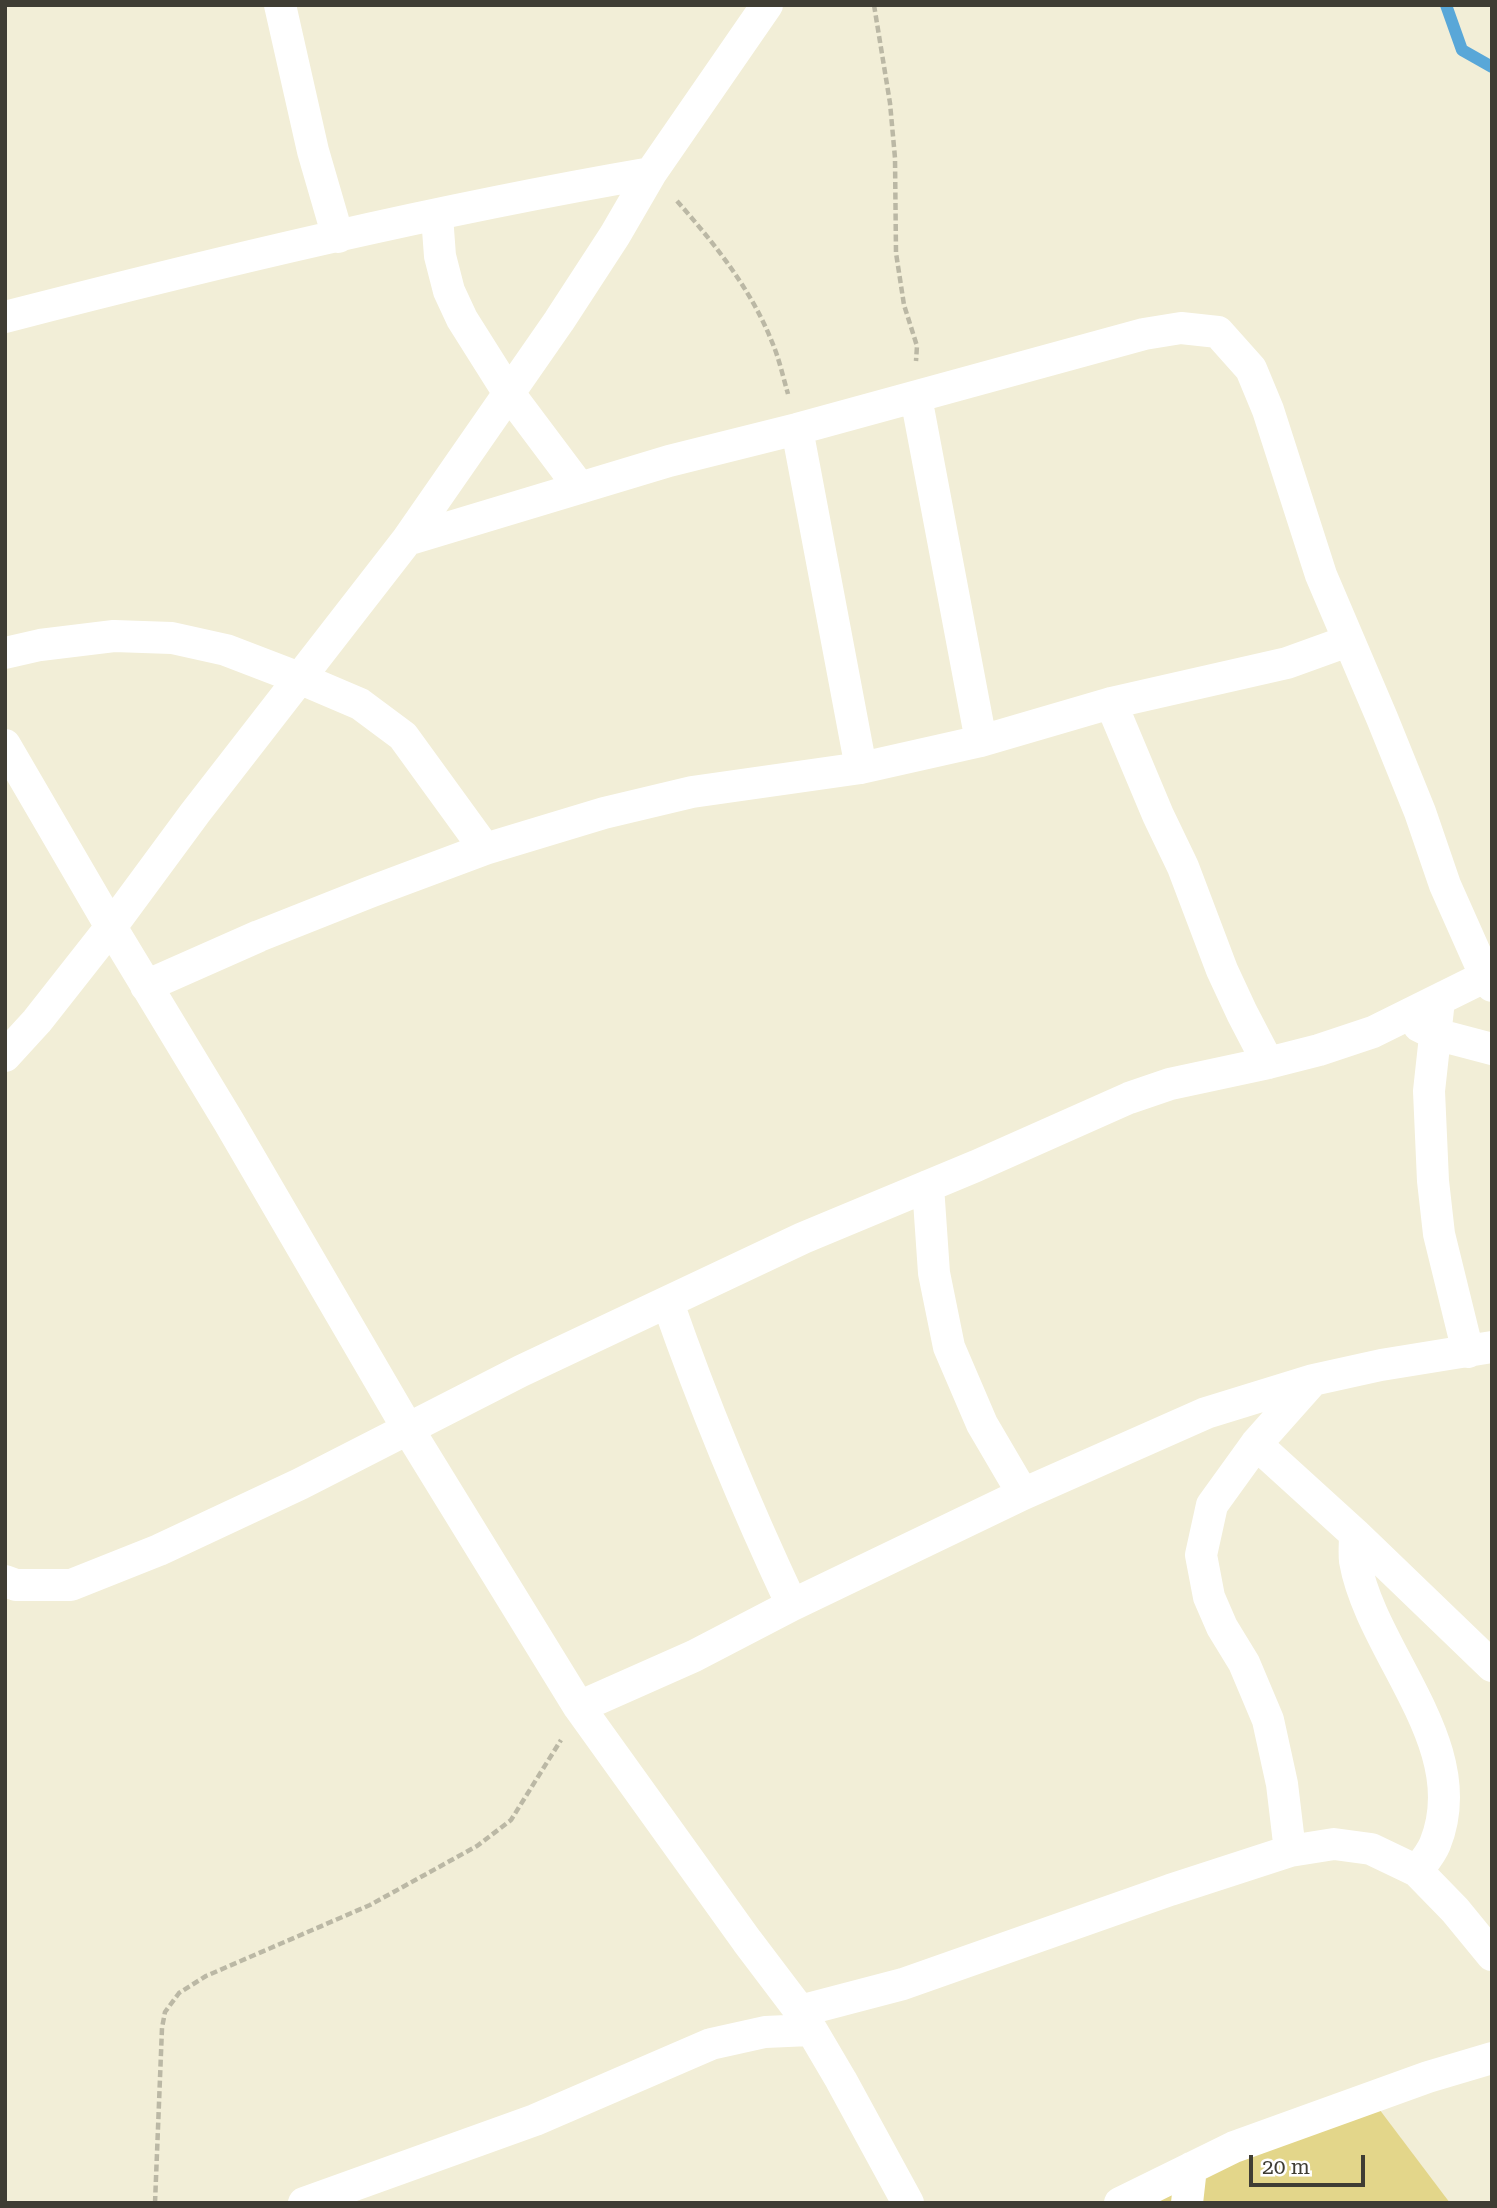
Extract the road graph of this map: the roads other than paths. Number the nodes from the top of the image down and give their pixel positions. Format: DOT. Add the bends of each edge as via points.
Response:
graph roads {
  1 [pos="280,5"];
  2 [pos="767,5"];
  3 [pos="651,173"];
  4 [pos="437,216"];
  5 [pos="338,237"];
  6 [pos="5,317"];
  7 [pos="509,392"];
  8 [pos="916,397"];
  9 [pos="797,429"];
  10 [pos="580,488"];
  11 [pos="407,540"];
  12 [pos="1348,641"];
  13 [pos="5,653"];
  14 [pos="299,678"];
  15 [pos="1111,703"];
  16 [pos="981,741"];
  17 [pos="5,745"];
  18 [pos="861,768"];
  19 [pos="485,849"];
  20 [pos="111,928"];
  21 [pos="1489,978"];
  22 [pos="146,986"];
  23 [pos="1438,1000"];
  24 [pos="1406,1017"];
  25 [pos="1435,1034"];
  26 [pos="1492,1049"];
  27 [pos="5,1056"];
  28 [pos="1268,1063"];
  29 [pos="928,1186"];
  30 [pos="668,1303"];
  31 [pos="1480,1350"];
  32 [pos="1313,1380"];
  33 [pos="408,1429"];
  34 [pos="1256,1444"];
  35 [pos="1023,1494"];
  36 [pos="1354,1534"];
  37 [pos="5,1581"];
  38 [pos="792,1605"];
  39 [pos="1492,1666"];
  40 [pos="579,1707"];
  41 [pos="1290,1851"];
  42 [pos="1417,1871"];
  43 [pos="1492,1955"];
  44 [pos="805,2020"];
  45 [pos="1492,2058"];
  46 [pos="1191,2168"];
  47 [pos="304,2203"];
  48 [pos="908,2203"];
  49 [pos="1120,2203"];
  50 [pos="1187,2203"];
  1 -- 5 [label="street"];
  2 -- 3 [label="street"];
  3 -- 4 [label="street"];
  3 -- 7 [label="street" via="615,235"];
  4 -- 5 [label="street"];
  4 -- 7 [label="street" via="449,291"];
  5 -- 6 [label="street"];
  7 -- 10 [label="street"];
  7 -- 11 [label="street"];
  8 -- 9 [label="street"];
  8 -- 12 [label="street" via="1144,334 1181,328 1218,332 1251,369"];
  8 -- 16 [label="street"];
  9 -- 10 [label="street"];
  9 -- 18 [label="street"];
  10 -- 11 [label="street"];
  11 -- 14 [label="street"];
  12 -- 15 [label="street" via="1287,663"];
  12 -- 21 [label="street" via="1420,812 1445,885"];
  13 -- 14 [label="street" via="114,636 172,638 226,650"];
  14 -- 19 [label="street" via="360,704 403,736"];
  14 -- 20 [label="street"];
  15 -- 16 [label="street"];
  15 -- 28 [label="street" via="1183,867 1222,970"];
  16 -- 18 [label="street"];
  17 -- 20 [label="street"];
  18 -- 19 [label="street" via="692,792"];
  19 -- 22 [label="street" via="259,936"];
  20 -- 22 [label="street"];
  20 -- 27 [label="street"];
  21 -- 23 [label="street"];
  22 -- 33 [label="street"];
  23 -- 24 [label="street"];
  23 -- 25 [label="street"];
  24 -- 25 [label="street"];
  24 -- 28 [label="street" via="1373,1032"];
  25 -- 26 [label="street"];
  25 -- 31 [label="street" via="1429,1091 1435,1209"];
  28 -- 29 [label="street" via="1197,1077 1139,1095"];
  29 -- 30 [label="street" via="803,1238"];
  29 -- 35 [label="street" via="934,1273 949,1347 982,1424"];
  30 -- 33 [label="street"];
  30 -- 38 [label="street" via="719,1440"];
  31 -- 32 [label="street"];
  32 -- 34 [label="street"];
  32 -- 35 [label="street" via="1206,1413"];
  33 -- 37 [label="street" via="159,1549 71,1585"];
  33 -- 40 [label="street"];
  34 -- 36 [label="street"];
  34 -- 41 [label="street" via="1212,1505 1201,1555 1209,1597 1268,1720"];
  35 -- 38 [label="street"];
  36 -- 39 [label="street"];
  36 -- 42 [label="street" via="1361,1582 1438,1756 1444,1794 1441,1821 1434,1845"];
  38 -- 40 [label="street" via="694,1656"];
  40 -- 44 [label="street"];
  41 -- 42 [label="street" via="1334,1844 1371,1849"];
  41 -- 44 [label="street"];
  42 -- 43 [label="street"];
  44 -- 47 [label="street" via="711,2044 535,2120"];
  44 -- 48 [label="street"];
  45 -- 46 [label="street" via="1260,2137"];
  46 -- 49 [label="street"];
  46 -- 50 [label="street"];
}
